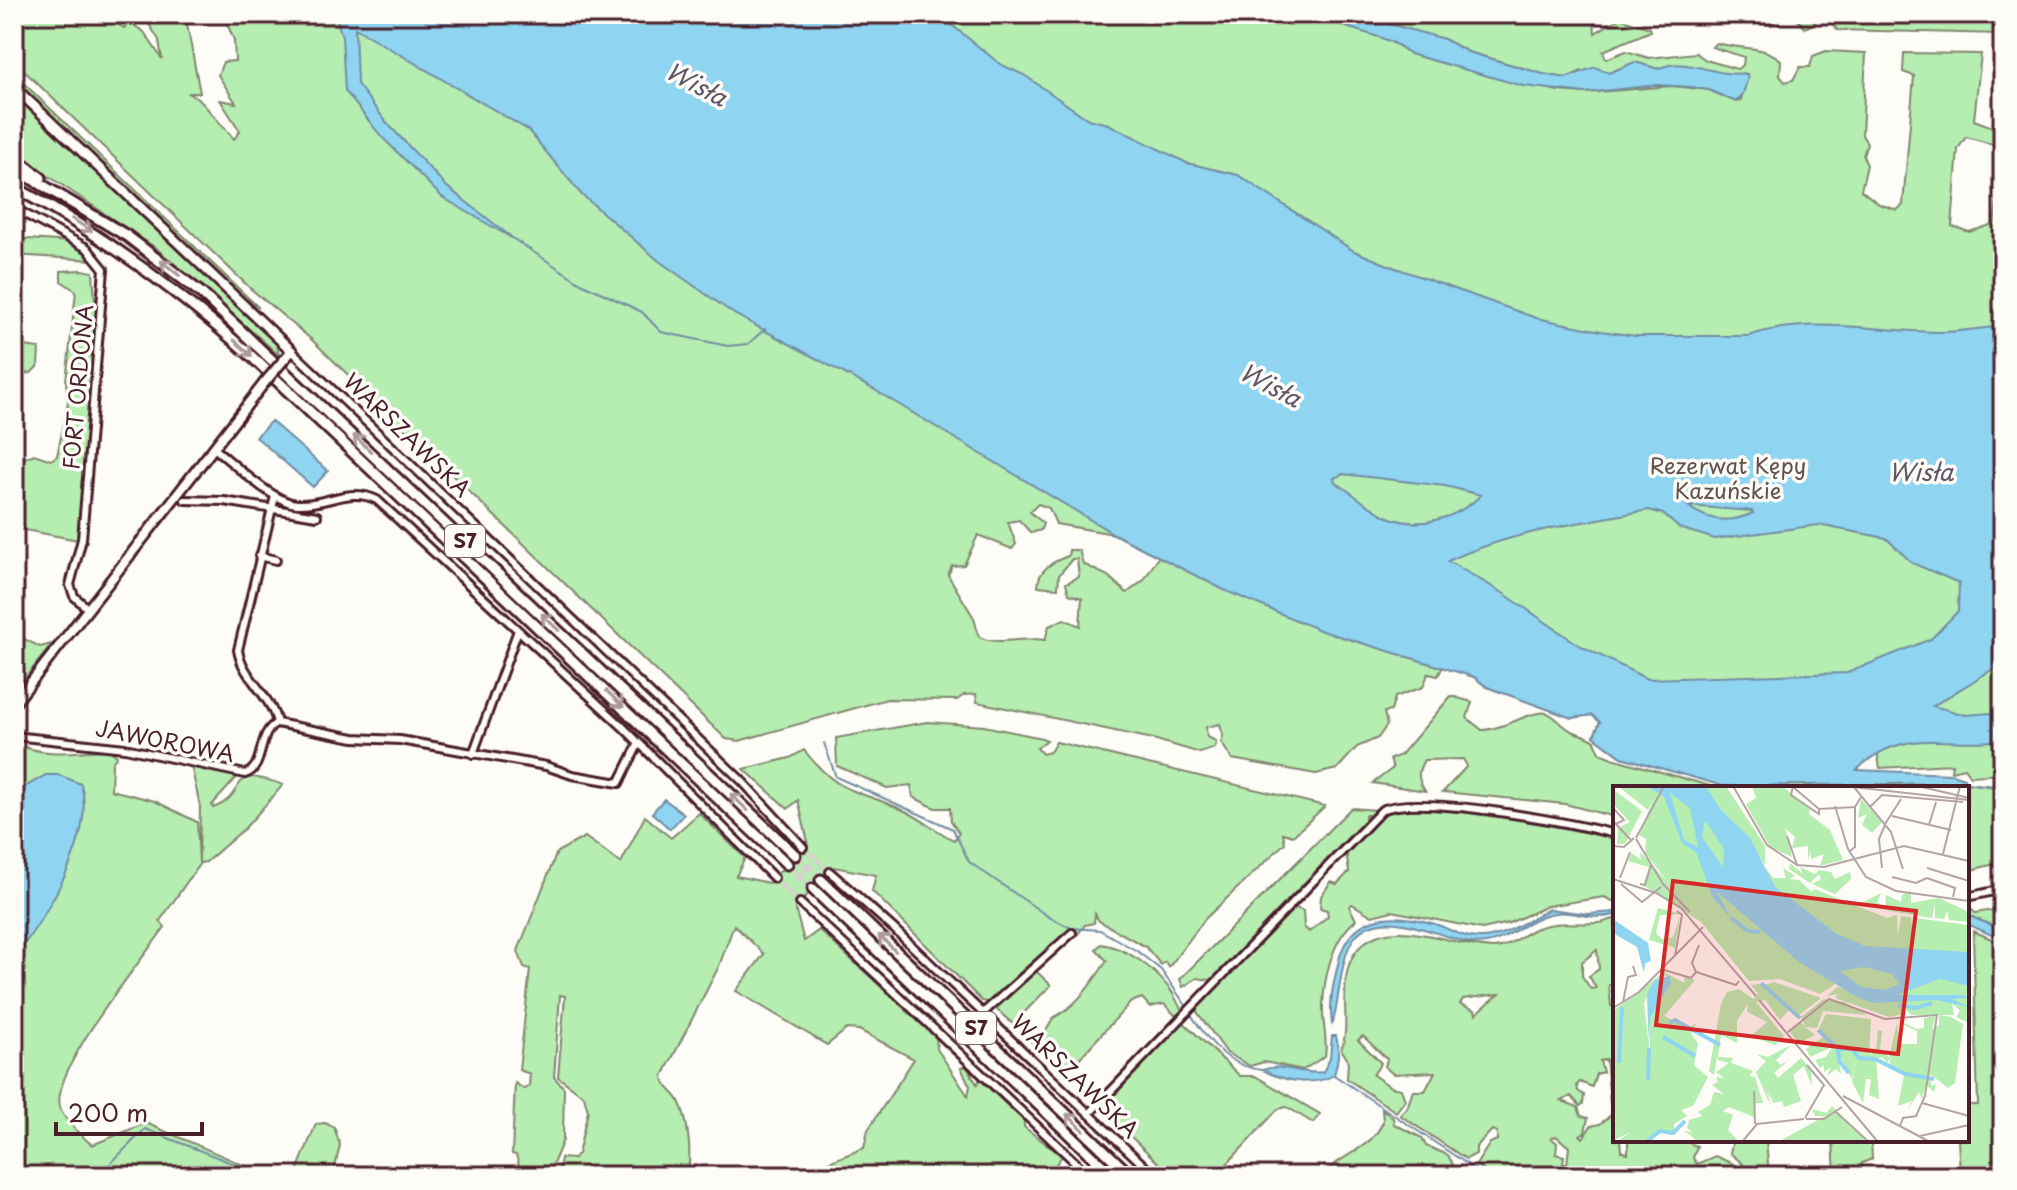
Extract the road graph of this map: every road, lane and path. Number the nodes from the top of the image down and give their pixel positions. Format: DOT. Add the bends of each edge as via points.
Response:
graph roads {
  1 [pos="14,87"];
  2 [pos="14,157"];
  3 [pos="14,168"];
  4 [pos="14,187"];
  5 [pos="53,189"];
  6 [pos="14,208"];
  7 [pos="289,353"];
  8 [pos="214,448"];
  9 [pos="275,496"];
  10 [pos="185,500"];
  11 [pos="271,509"];
  12 [pos="317,516"];
  13 [pos="259,556"];
  14 [pos="276,560"];
  15 [pos="88,609"];
  16 [pos="518,630"];
  17 [pos="14,704"];
  18 [pos="277,723"];
  19 [pos="14,736"];
  20 [pos="638,745"];
  21 [pos="473,754"];
  22 [pos="1613,834"];
  23 [pos="803,847"];
  24 [pos="795,855"];
  25 [pos="787,864"];
  26 [pos="830,872"];
  27 [pos="774,878"];
  28 [pos="821,880"];
  29 [pos="813,889"];
  30 [pos="2003,889"];
  31 [pos="1969,897"];
  32 [pos="800,903"];
  33 [pos="1072,933"];
  34 [pos="983,1013"];
  35 [pos="1089,1114"];
  36 [pos="1090,1176"];
  37 [pos="1113,1176"];
  38 [pos="1131,1176"];
  39 [pos="1155,1176"];
  1 -- 7 [label="main road, WARSZAWSKA"];
  2 -- 5 [label="highway"];
  3 -- 5 [label="highway, S7"];
  4 -- 25 [label="highway, S7, one-way" via="77,221 162,279 246,351"];
  24 -- 5 [label="highway, S7, one-way" via="257,343 154,256"];
  6 -- 15 [label="street, FORT ORDONA" via="87,248 104,269 82,539 70,585"];
  7 -- 8 [label="main road, bridge"];
  7 -- 23 [label="street, WARSZAWSKA" via="742,781"];
  8 -- 9 [label="street"];
  8 -- 15 [label="main road"];
  9 -- 11 [label="street"];
  9 -- 16 [label="street" via="300,504 352,493 377,500"];
  10 -- 11 [label="street"];
  11 -- 12 [label="street"];
  11 -- 13 [label="street"];
  13 -- 14 [label="street"];
  13 -- 18 [label="street" via="238,650 273,707"];
  15 -- 17 [label="main road"];
  16 -- 20 [label="street"];
  16 -- 21 [label="street"];
  18 -- 19 [label="street, JAWOROWA" via="264,734 256,765 245,774 125,748"];
  18 -- 21 [label="street"];
  20 -- 21 [label="street" via="619,783"];
  20 -- 27 [label="street"];
  22 -- 35 [label="street" via="1499,811 1399,805 1382,810"];
  26 -- 34 [label="street, WARSZAWSKA"];
  38 -- 28 [label="highway, S7, one-way"];
  29 -- 37 [label="highway, S7"];
  30 -- 31 [label="street"];
  32 -- 36 [label="street"];
  33 -- 34 [label="street"];
  34 -- 35 [label="street, WARSZAWSKA"];
  35 -- 39 [label="street, WARSZAWSKA"];
}
